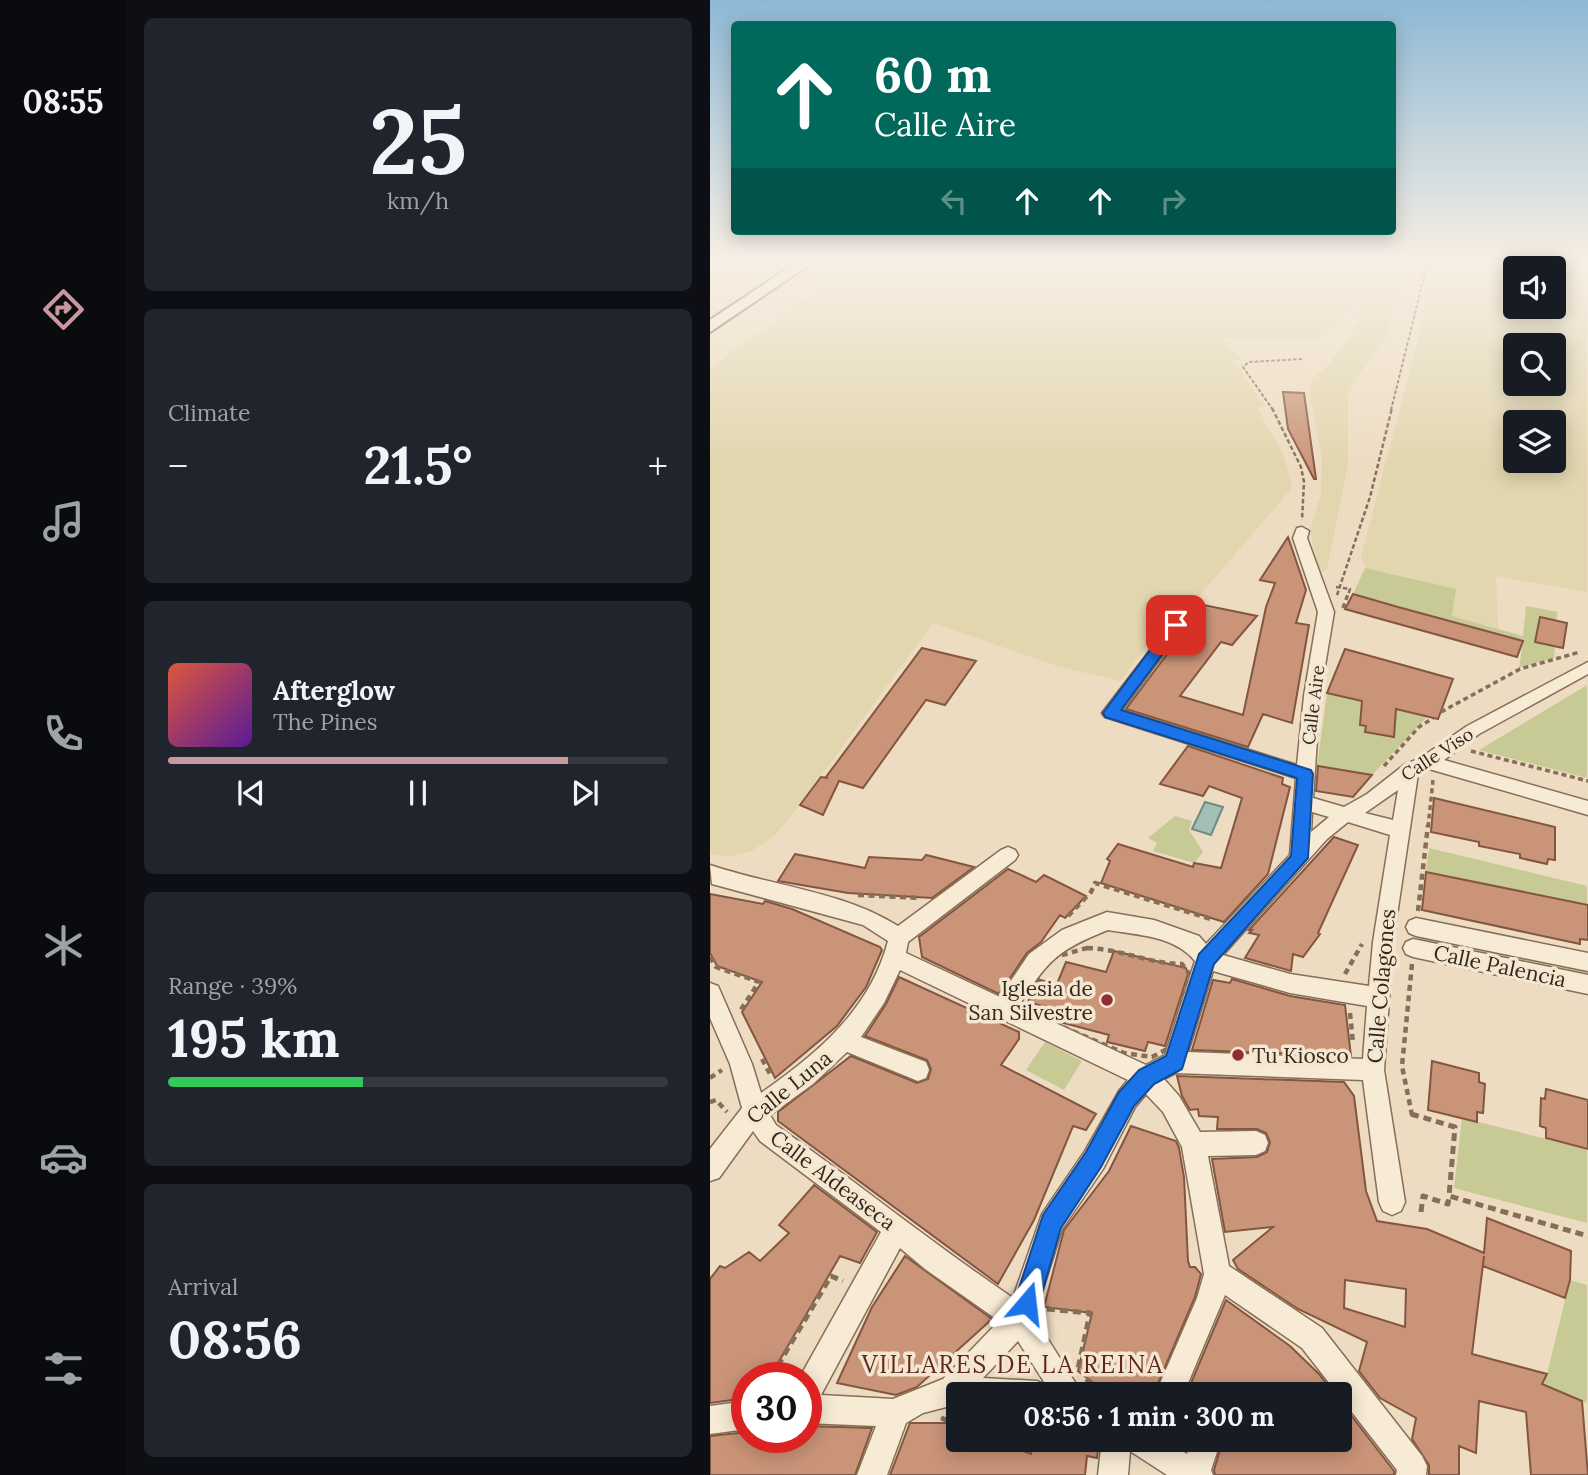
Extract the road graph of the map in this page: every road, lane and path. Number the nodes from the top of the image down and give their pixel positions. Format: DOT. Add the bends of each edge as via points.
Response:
graph roads {
  1 [pos="1411,330"];
  2 [pos="1303,359"];
  3 [pos="1302,531"];
  4 [pos="1341,587"];
  5 [pos="1318,589"];
  6 [pos="1193,604"];
  7 [pos="1333,614"];
  8 [pos="1584,659"];
  9 [pos="1441,712"];
  10 [pos="1433,718"];
  11 [pos="1470,750"];
  12 [pos="1423,769"];
  13 [pos="1378,773"];
  14 [pos="1305,774"];
  15 [pos="1587,781"];
  16 [pos="1303,802"];
  17 [pos="1587,808"];
  18 [pos="1346,814"];
  19 [pos="1400,830"];
  20 [pos="1008,855"];
  21 [pos="1299,858"];
  22 [pos="713,876"];
  23 [pos="1414,937"];
  24 [pos="897,948"];
  25 [pos="710,957"];
  26 [pos="1048,959"];
  27 [pos="1206,960"];
  28 [pos="1587,962"];
  29 [pos="716,967"];
  30 [pos="710,971"];
  31 [pos="1587,985"];
  32 [pos="710,993"];
  33 [pos="1377,997"];
  34 [pos="1004,1010"];
  35 [pos="745,1023"];
  36 [pos="845,1041"];
  37 [pos="756,1046"];
  38 [pos="1174,1062"];
  39 [pos="918,1070"];
  40 [pos="1373,1070"];
  41 [pos="1146,1077"];
  42 [pos="773,1081"];
  43 [pos="710,1102"];
  44 [pos="755,1112"];
  45 [pos="729,1115"];
  46 [pos="1256,1143"];
  47 [pos="1194,1144"];
  48 [pos="710,1169"];
  49 [pos="1449,1196"];
  50 [pos="1392,1202"];
  51 [pos="1421,1212"];
  52 [pos="897,1228"];
  53 [pos="1587,1236"];
  54 [pos="1217,1274"];
  55 [pos="850,1284"];
  56 [pos="1031,1314"];
  57 [pos="780,1362"];
  58 [pos="822,1365"];
  59 [pos="960,1382"];
  60 [pos="1063,1382"];
  61 [pos="1089,1382"];
  62 [pos="1175,1382"];
  63 [pos="946,1392"];
  64 [pos="906,1407"];
  65 [pos="822,1409"];
  66 [pos="731,1417"];
  67 [pos="710,1420"];
  68 [pos="1116,1452"];
  69 [pos="1161,1452"];
  70 [pos="1203,1452"];
  71 [pos="1196,1474"];
  72 [pos="872,1475"];
  73 [pos="1113,1475"];
  74 [pos="1411,1475"];
  1 -- 4 [label="path" via="1370,497"];
  2 -- 3 [label="path" via="1249,362 1243,367 1275,412 1301,467"];
  3 -- 5 [label="street, Calle Aire" via="1300,538"];
  4 -- 5 [label="path"];
  4 -- 7 [label="path"];
  4 -- 7 [label="path" via="1350,589"];
  5 -- 7 [label="street, Calle Aire"];
  6 -- 14 [label="street" via="1111,713"];
  7 -- 14 [label="street, Calle Aire" via="1312,696"];
  8 -- 9 [label="path" via="1520,669"];
  8 -- 12 [label="street, Calle Viso" via="1473,730"];
  10 -- 13 [label="path" via="1419,727"];
  11 -- 15 [label="path"];
  12 -- 17 [label="street"];
  12 -- 18 [label="street, Calle Viso"];
  12 -- 19 [label="street, Calle Colagones"];
  12 -- 23 [label="path"];
  14 -- 16 [label="street, Calle Aire"];
  16 -- 18 [label="street"];
  16 -- 21 [label="street, Calle Aire"];
  18 -- 19 [label="street"];
  18 -- 21 [label="street, Calle Viso"];
  19 -- 33 [label="street, Calle Colagones"];
  20 -- 24 [label="street"];
  21 -- 27 [label="street"];
  22 -- 24 [label="street" via="869,918"];
  23 -- 28 [label="street, Calle Palencia"];
  23 -- 31 [label="street, Calle Palencia"];
  23 -- 49 [label="path" via="1402,1066 1411,1115 1455,1127"];
  24 -- 34 [label="street"];
  24 -- 36 [label="street, Calle Luna" via="875,1001"];
  25 -- 29 [label="path"];
  26 -- 26 [label="path" via="1038,968 1030,1013 1128,1054 1150,1057 1169,1048 1190,975 1182,964 1101,948"];
  27 -- 33 [label="street" via="1348,995"];
  27 -- 34 [label="street" via="1192,942 1154,929 1107,921 1069,936 1044,953"];
  27 -- 38 [label="street"];
  29 -- 30 [label="path"];
  29 -- 35 [label="path" via="759,982 740,1012"];
  32 -- 44 [label="street, Calle Aldeaseca"];
  33 -- 40 [label="street, Calle Colagones"];
  34 -- 41 [label="street"];
  36 -- 39 [label="street, Calle Luna"];
  36 -- 44 [label="street, Calle Luna"];
  37 -- 42 [label="path"];
  38 -- 40 [label="street"];
  38 -- 41 [label="street"];
  40 -- 50 [label="street, Calle Colagones"];
  41 -- 47 [label="street" via="1171,1104"];
  41 -- 56 [label="street" via="1127,1099 1094,1160 1051,1223"];
  43 -- 45 [label="path" via="716,1100"];
  44 -- 48 [label="street, Calle Luna"];
  44 -- 52 [label="street, Calle Aldeaseca" via="768,1133"];
  46 -- 47 [label="street"];
  47 -- 54 [label="street"];
  49 -- 51 [label="path" via="1448,1204 1423,1196"];
  49 -- 53 [label="path"];
  52 -- 56 [label="street, Calle Aldeaseca" via="934,1260"];
  52 -- 58 [label="street"];
  54 -- 62 [label="street"];
  54 -- 74 [label="street" via="1312,1338 1412,1466"];
  55 -- 57 [label="path" via="831,1276"];
  56 -- 59 [label="street"];
  56 -- 60 [label="street"];
  56 -- 61 [label="path" via="1090,1313 1077,1373"];
  63 -- 64 [label="street"];
  64 -- 65 [label="street"];
  64 -- 72 [label="street"];
  66 -- 67 [label="street"];
  68 -- 73 [label="street"];
  69 -- 71 [label="street"];
  70 -- 71 [label="street"];
}
